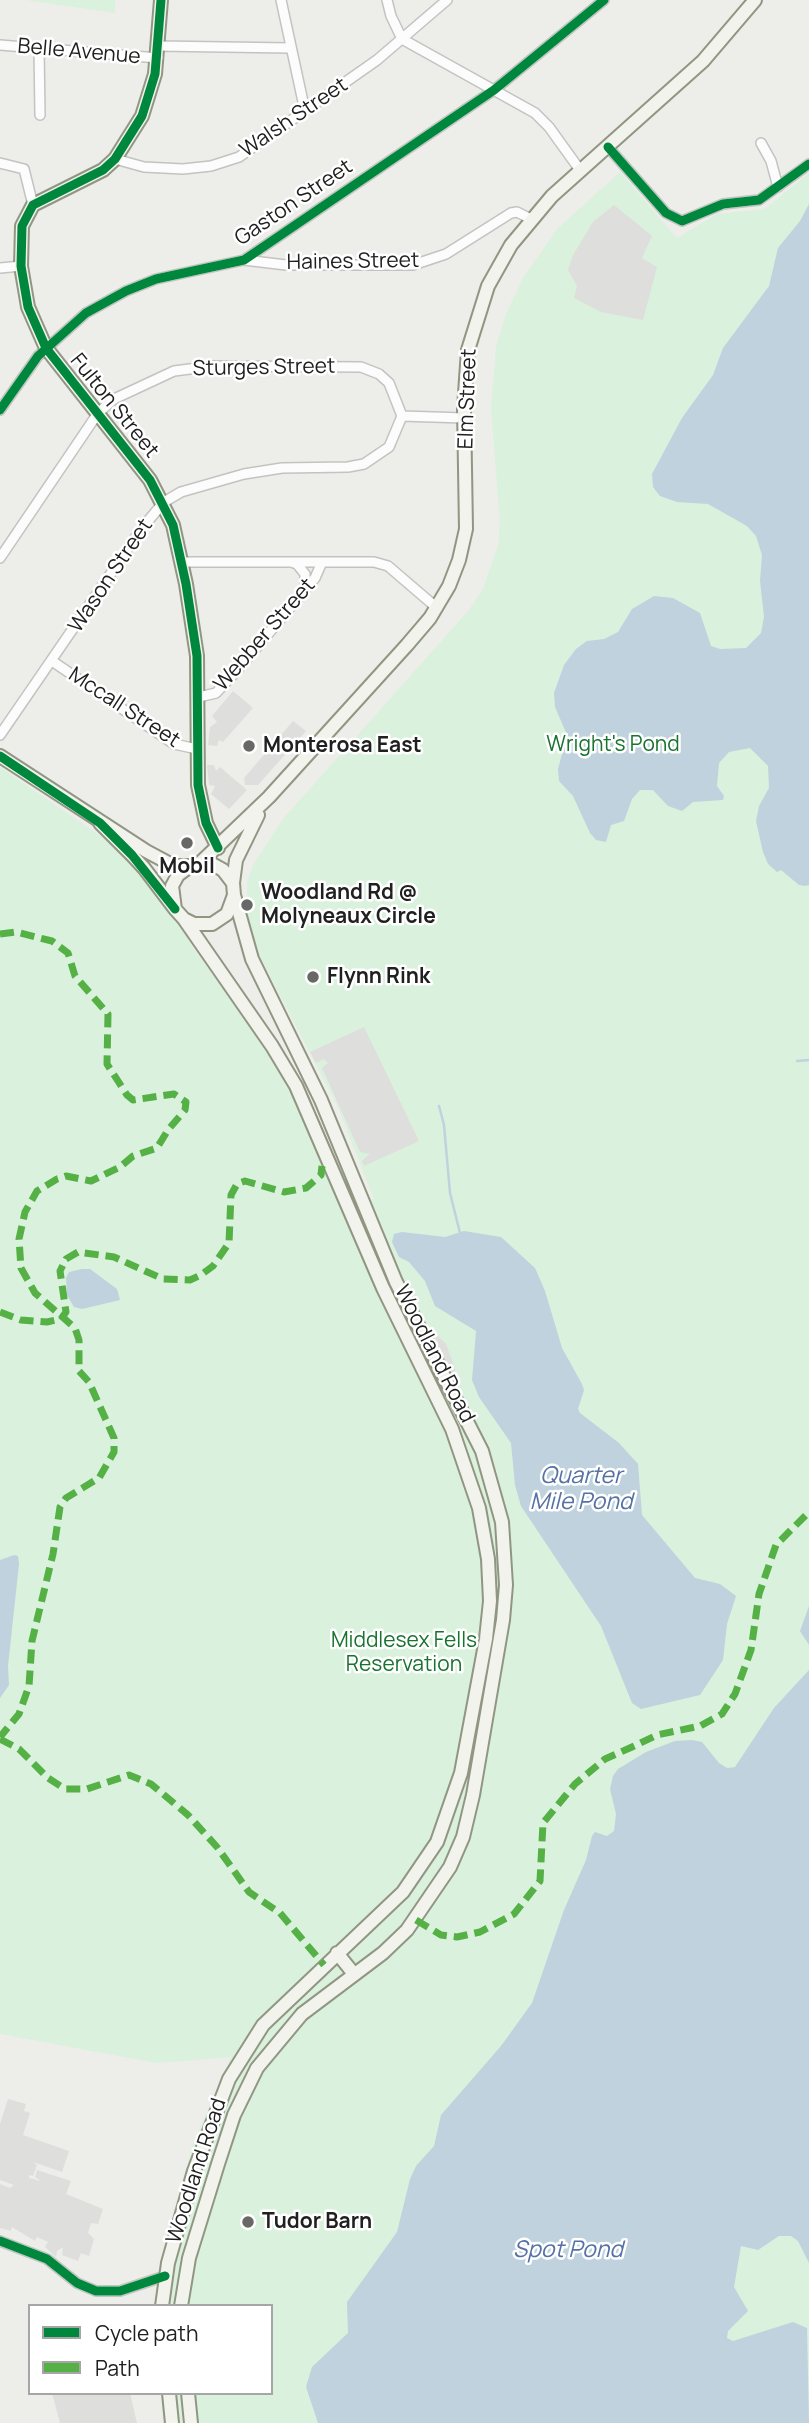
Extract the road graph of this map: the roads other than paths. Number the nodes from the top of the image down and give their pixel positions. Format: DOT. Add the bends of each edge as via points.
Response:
graph roads {
  1 [pos="161,0"];
  2 [pos="281,0"];
  3 [pos="387,0"];
  4 [pos="447,0"];
  5 [pos="604,0"];
  6 [pos="755,0"];
  7 [pos="402,38"];
  8 [pos="0,45"];
  9 [pos="290,48"];
  10 [pos="39,49"];
  11 [pos="158,52"];
  12 [pos="494,90"];
  13 [pos="305,111"];
  14 [pos="40,114"];
  15 [pos="761,143"];
  16 [pos="608,147"];
  17 [pos="116,159"];
  18 [pos="0,163"];
  19 [pos="809,164"];
  20 [pos="580,170"];
  21 [pos="778,187"];
  22 [pos="33,205"];
  23 [pos="531,219"];
  24 [pos="244,260"];
  25 [pos="21,266"];
  26 [pos="0,268"];
  27 [pos="46,348"];
  28 [pos="0,410"];
  29 [pos="98,413"];
  30 [pos="402,416"];
  31 [pos="464,418"];
  32 [pos="164,502"];
  33 [pos="0,558"];
  34 [pos="286,561"];
  35 [pos="182,562"];
  36 [pos="322,562"];
  37 [pos="303,593"];
  38 [pos="437,608"];
  39 [pos="52,661"];
  40 [pos="199,697"];
  41 [pos="0,735"];
  42 [pos="197,749"];
  43 [pos="0,756"];
  44 [pos="269,797"];
  45 [pos="100,823"];
  46 [pos="218,848"];
  47 [pos="195,864"];
  48 [pos="233,889"];
  49 [pos="180,914"];
  50 [pos="374,1229"];
  51 [pos="360,1235"];
  52 [pos="443,1829"];
  53 [pos="463,1837"];
  54 [pos="337,1953"];
  55 [pos="354,1974"];
  56 [pos="0,2241"];
  57 [pos="165,2276"];
  58 [pos="162,2304"];
  59 [pos="181,2304"];
  60 [pos="169,2395"];
  61 [pos="188,2395"];
  62 [pos="172,2423"];
  63 [pos="191,2423"];
  1 -- 11 [label="main road"];
  2 -- 9 [label="street"];
  3 -- 7 [label="street"];
  4 -- 7 [label="street, Walsh Street"];
  5 -- 12 [label="street, Gaston Street"];
  6 -- 16 [label="main road, Elm Street" via="703,61"];
  7 -- 12 [label="street"];
  7 -- 13 [label="street, Walsh Street"];
  8 -- 10 [label="street, Belle Avenue"];
  9 -- 11 [label="street, Belle Avenue"];
  9 -- 13 [label="street"];
  10 -- 11 [label="street, Belle Avenue"];
  10 -- 14 [label="street"];
  11 -- 17 [label="main road" via="148,104"];
  12 -- 20 [label="street" via="542,119"];
  12 -- 24 [label="street, Gaston Street"];
  13 -- 17 [label="street, Walsh Street" via="252,150 211,166 164,169"];
  15 -- 21 [label="street"];
  16 -- 20 [label="main road, Elm Street"];
  16 -- 21 [label="street" via="678,221 723,204 757,201"];
  17 -- 22 [label="main road" via="92,177"];
  18 -- 22 [label="street" via="24,169"];
  19 -- 21 [label="street"];
  20 -- 23 [label="main road, Elm Street"];
  22 -- 25 [label="main road, Fulton Street" via="22,226"];
  23 -- 24 [label="street, Haines Street" via="511,213 446,254 413,265 286,265"];
  23 -- 31 [label="main road, Elm Street" via="503,258 480,305 468,350"];
  24 -- 27 [label="street, Gaston Street" via="182,271 126,291 86,313"];
  25 -- 26 [label="street"];
  25 -- 27 [label="main road, Fulton Street" via="28,307"];
  27 -- 28 [label="street, Gaston Street"];
  27 -- 29 [label="main road, Fulton Street"];
  29 -- 30 [label="street, Sturges Street" via="126,393 180,369 314,366 374,371 394,391"];
  29 -- 32 [label="main road, Fulton Street"];
  29 -- 33 [label="street, Sturges Street"];
  30 -- 31 [label="street"];
  30 -- 32 [label="street, Wason Street" via="389,447 364,464 244,474 181,492"];
  31 -- 38 [label="main road, Elm Street" via="465,537 455,573"];
  32 -- 35 [label="main road, Fulton Street"];
  32 -- 39 [label="street, Wason Street"];
  34 -- 35 [label="street"];
  34 -- 36 [label="street"];
  34 -- 37 [label="street" via="297,564 305,574"];
  35 -- 40 [label="main road, Fulton Street"];
  36 -- 37 [label="street, Webber Street"];
  36 -- 38 [label="street" via="383,564"];
  37 -- 40 [label="street, Webber Street" via="216,693"];
  38 -- 44 [label="main road, Elm Street"];
  39 -- 41 [label="street, Wason Street"];
  39 -- 42 [label="street, Mccall Street" via="174,744"];
  40 -- 42 [label="main road, Fulton Street"];
  42 -- 46 [label="main road, Fulton Street" via="200,797"];
  43 -- 45 [label="main road"];
  44 -- 46 [label="main road, Elm Street"];
  44 -- 48 [label="main road, Elm Street" via="236,860"];
  45 -- 47 [label="main road" via="171,864"];
  45 -- 49 [label="main road, Woodland Road"];
  46 -- 47 [label="main road, Elm Street"];
  47 -- 48 [label="main road" via="221,868"];
  47 -- 49 [label="main road" via="178,874 173,886"];
  48 -- 49 [label="main road" via="232,905 220,920 203,925"];
  48 -- 50 [label="main road, Woodland Road" via="246,946 321,1100"];
  49 -- 51 [label="main road, Woodland Road" via="296,1086"];
  50 -- 51 [label="main road"];
  50 -- 53 [label="main road, Woodland Road" via="419,1329 478,1441 503,1533 503,1620"];
  51 -- 52 [label="main road, Woodland Road" via="452,1429 486,1539 490,1585 486,1639 460,1779"];
  52 -- 53 [label="main road"];
  52 -- 54 [label="main road, Woodland Road" via="403,1892"];
  53 -- 55 [label="main road, Woodland Road" via="446,1875 416,1920"];
  54 -- 55 [label="main road"];
  54 -- 57 [label="main road, Woodland Road" via="263,2025 229,2079 194,2171"];
  55 -- 59 [label="main road, Woodland Road" via="291,2025 250,2081 234,2115 189,2258"];
  56 -- 57 [label="street" via="47,2259 77,2283 96,2291 120,2291"];
  57 -- 58 [label="main road, Woodland Road"];
  60 -- 62 [label="main road"];
  61 -- 63 [label="main road"];
}
